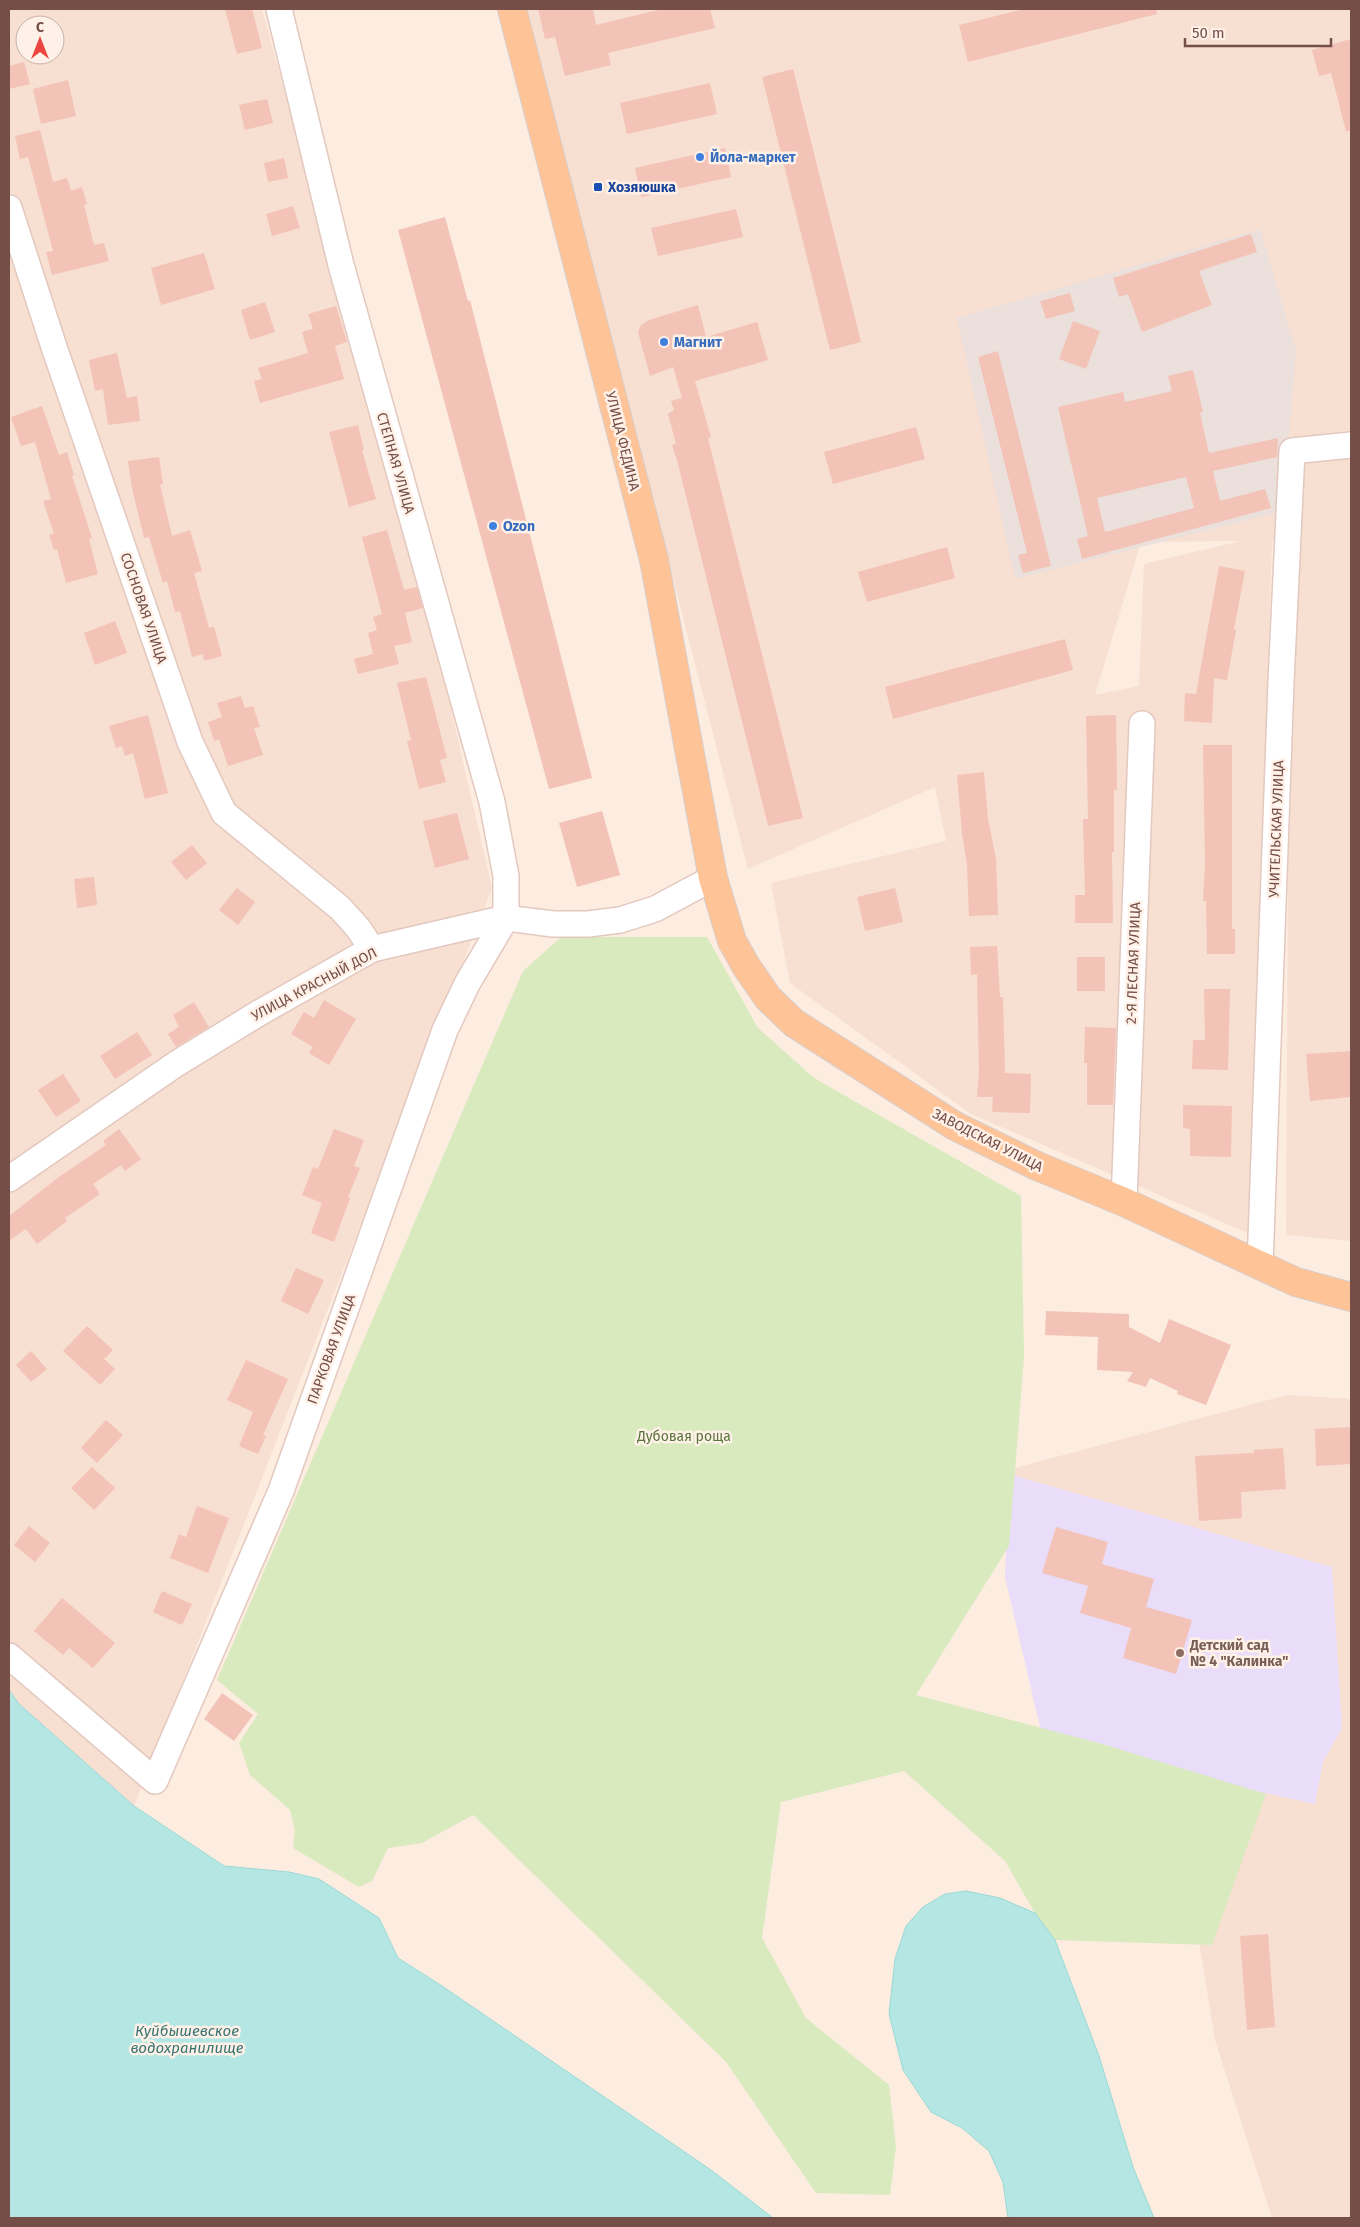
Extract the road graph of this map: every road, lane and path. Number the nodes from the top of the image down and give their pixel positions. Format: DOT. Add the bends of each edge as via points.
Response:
graph roads {
  1 [pos="279,9"];
  2 [pos="512,9"];
  3 [pos="9,208"];
  4 [pos="1351,444"];
  5 [pos="1142,724"];
  6 [pos="713,878"];
  7 [pos="506,918"];
  8 [pos="372,949"];
  9 [pos="9,1179"];
  10 [pos="1124,1202"];
  11 [pos="1260,1266"];
  12 [pos="1351,1297"];
  13 [pos="9,1656"];
  1 -- 7 [label="street, СТЕПНАЯ УЛИЦА" via="341,265 492,802 506,876"];
  2 -- 6 [label="main road, УЛИЦА ФЕДИНА" via="654,560"];
  3 -- 8 [label="street, СОСНОВАЯ УЛИЦА" via="190,742 224,813 340,908"];
  4 -- 11 [label="street, УЧИТЕЛЬСКАЯ УЛИЦА" via="1292,451"];
  5 -- 10 [label="street, 2-Я ЛЕСНАЯ УЛИЦА"];
  6 -- 7 [label="street, УЛИЦА КРАСНЫЙ ДОЛ" via="655,909 620,920 553,924"];
  6 -- 10 [label="main road, ЗАВОДСКАЯ УЛИЦА" via="732,942 768,998 794,1023 955,1126 1037,1166"];
  7 -- 8 [label="street, УЛИЦА КРАСНЫЙ ДОЛ"];
  7 -- 13 [label="street, ПАРКОВАЯ УЛИЦА" via="468,982 445,1030 281,1491 155,1781"];
  8 -- 9 [label="street, УЛИЦА КРАСНЫЙ ДОЛ" via="259,1012 176,1064"];
  10 -- 11 [label="main road, ЗАВОДСКАЯ УЛИЦА"];
  11 -- 12 [label="main road, ЗАВОДСКАЯ УЛИЦА" via="1296,1282"];
}
